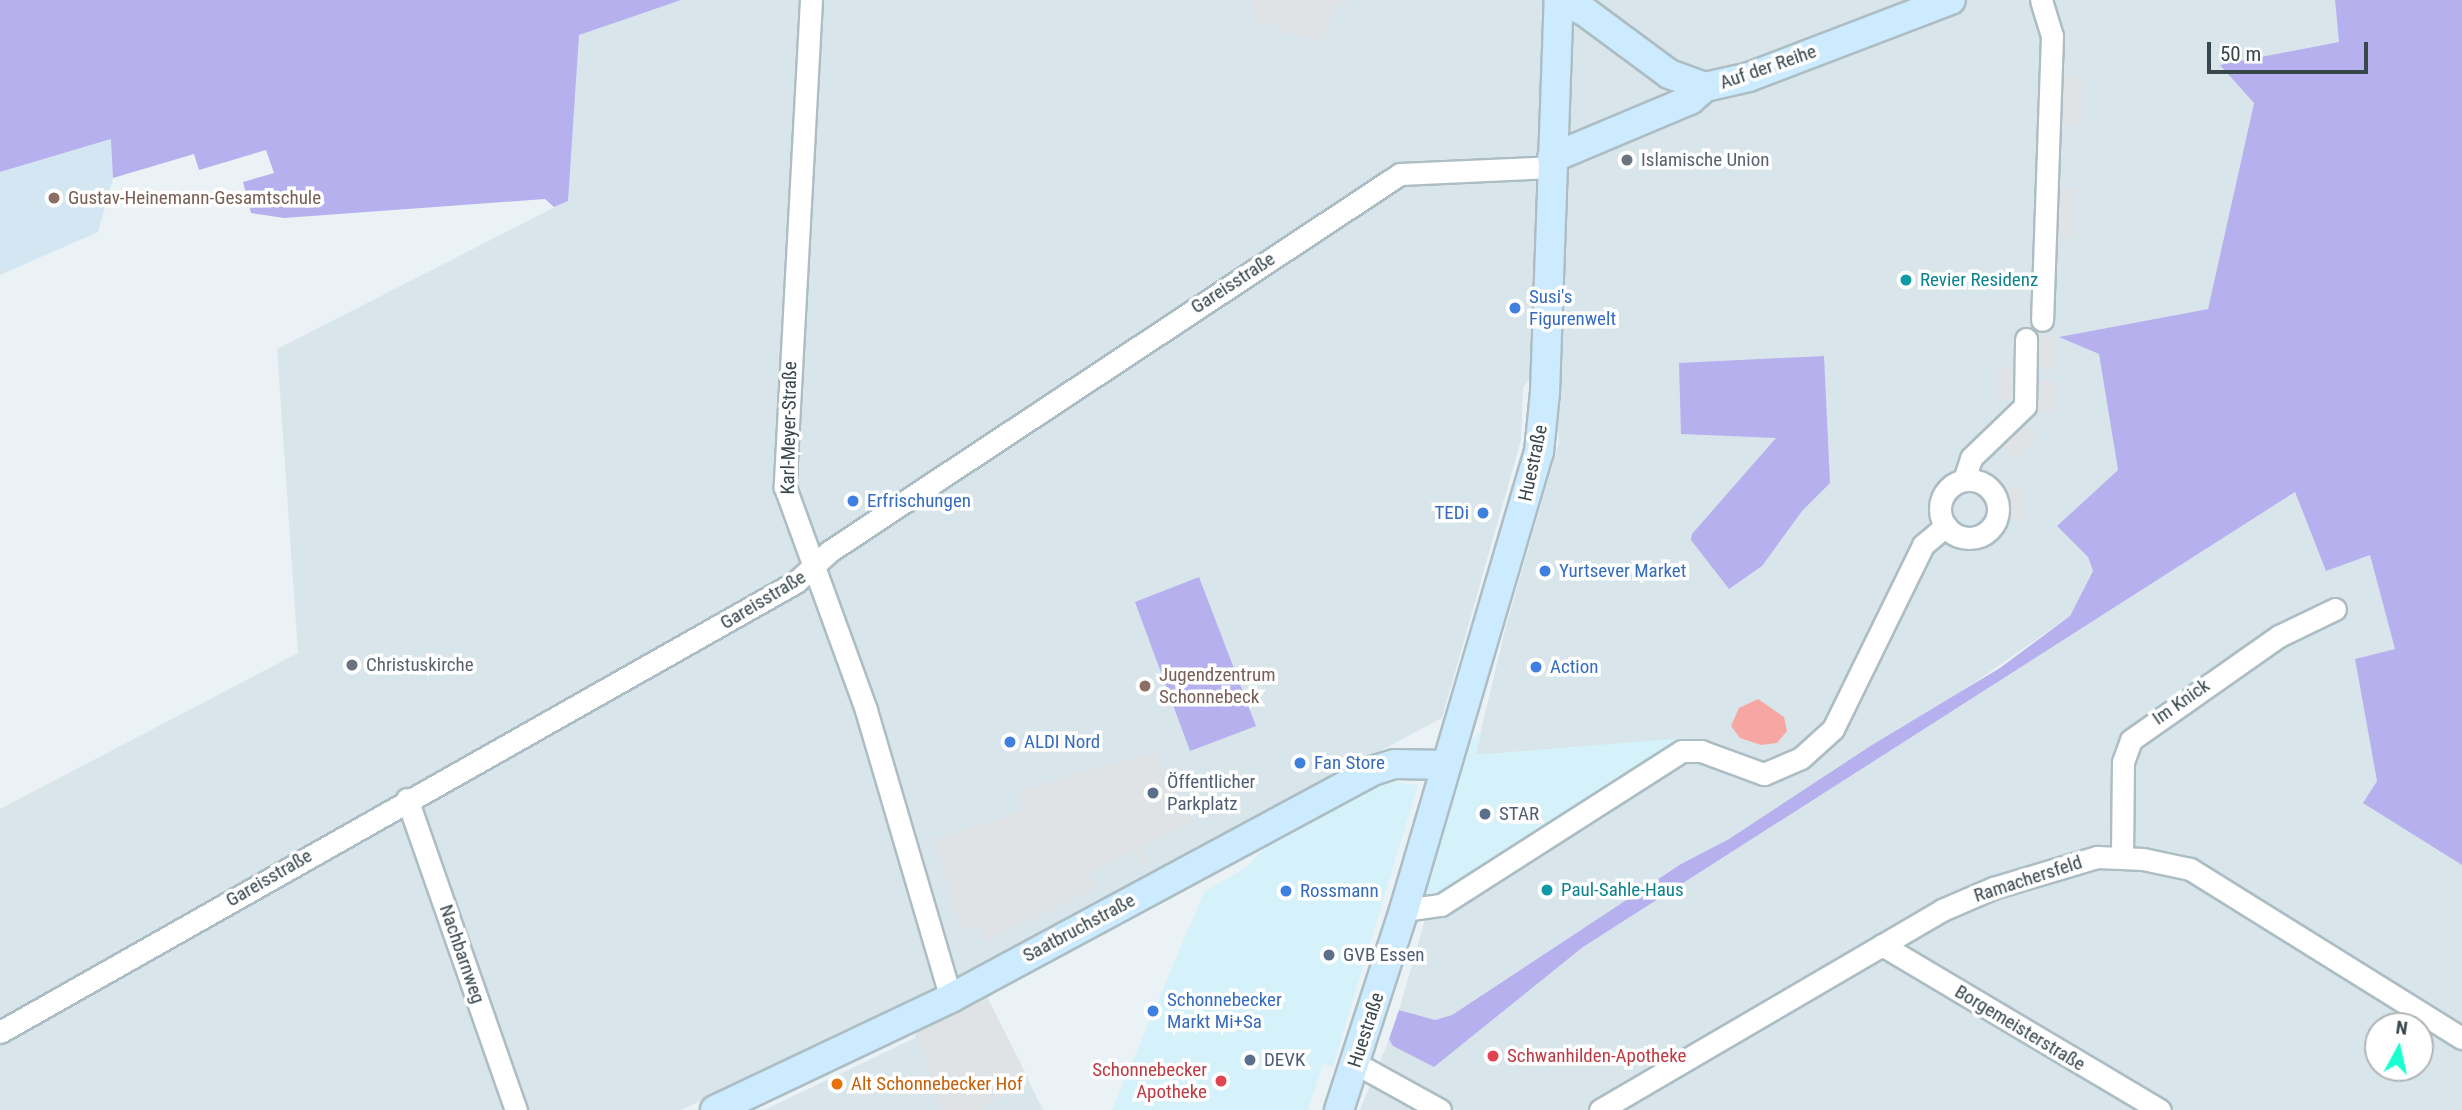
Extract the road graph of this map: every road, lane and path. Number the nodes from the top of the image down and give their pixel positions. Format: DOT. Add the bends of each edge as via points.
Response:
graph roads {
  1 [pos="811,0"];
  2 [pos="1560,0"];
  3 [pos="1951,0"];
  4 [pos="2041,0"];
  5 [pos="1705,87"];
  6 [pos="1552,162"];
  7 [pos="2042,320"];
  8 [pos="2026,339"];
  9 [pos="1964,480"];
  10 [pos="1946,526"];
  11 [pos="813,569"];
  12 [pos="2335,609"];
  13 [pos="1446,765"];
  14 [pos="407,799"];
  15 [pos="2122,856"];
  16 [pos="1404,910"];
  17 [pos="1882,945"];
  18 [pos="951,998"];
  19 [pos="0,1032"];
  20 [pos="2462,1038"];
  21 [pos="1355,1063"];
  22 [pos="516,1110"];
  23 [pos="715,1110"];
  24 [pos="1339,1110"];
  25 [pos="1440,1110"];
  26 [pos="1600,1110"];
  27 [pos="2160,1110"];
  1 -- 11 [label="street, Karl-Meyer-Straße" via="785,478 788,503"];
  2 -- 5 [label="main road, Auf der Reihe" via="1584,11 1669,75"];
  2 -- 6 [label="main road, Huestraße"];
  3 -- 5 [label="main road, Auf der Reihe" via="1749,77"];
  4 -- 7 [label="street" via="2052,36"];
  5 -- 6 [label="main road" via="1690,100"];
  6 -- 11 [label="street, Gareisstraße" via="1400,174 842,544"];
  6 -- 13 [label="main road, Huestraße" via="1539,452"];
  8 -- 9 [label="street" via="2025,406 1971,458"];
  9 -- 10 [label="street" via="1944,494 1940,510"];
  9 -- 10 [label="street" via="1981,482 1994,494 1996,521 1972,537"];
  10 -- 16 [label="street" via="1923,545 1833,729 1801,758 1764,774 1701,751 1682,751 1441,905"];
  11 -- 14 [label="street, Gareisstraße" via="774,596"];
  11 -- 18 [label="street, Karl-Meyer-Straße" via="866,710"];
  12 -- 15 [label="street, Im Knick" via="2279,636 2131,740 2123,762"];
  13 -- 16 [label="main road, Huestraße"];
  13 -- 18 [label="main road, Saatbruchstraße" via="1395,764 1372,771"];
  14 -- 19 [label="street, Gareisstraße"];
  14 -- 22 [label="street, Nachbarnweg"];
  15 -- 17 [label="street, Ramachersfeld" via="2068,863 1967,898"];
  15 -- 20 [label="street, Ramachersfeld" via="2190,869"];
  16 -- 21 [label="main road, Huestraße"];
  17 -- 26 [label="street, Ramachersfeld"];
  17 -- 27 [label="street, Borgemeisterstraße"];
  18 -- 23 [label="main road, Saatbruchstraße"];
  21 -- 24 [label="main road, Huestraße"];
  21 -- 25 [label="street"];
}
